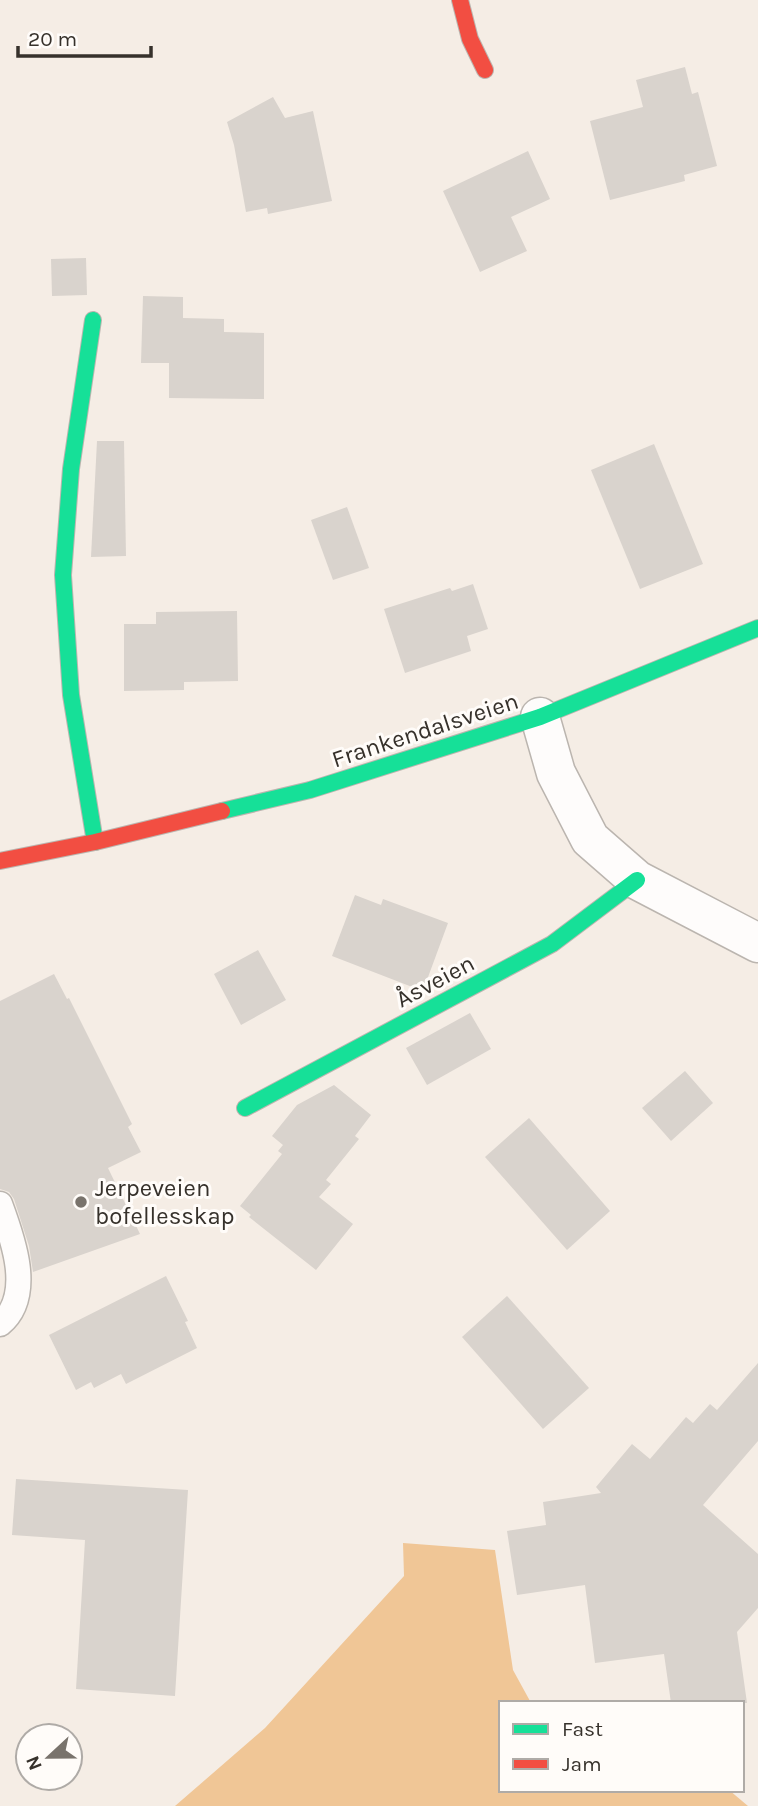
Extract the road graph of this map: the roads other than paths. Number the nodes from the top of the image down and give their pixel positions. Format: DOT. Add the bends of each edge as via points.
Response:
graph roads {
  1 [pos="460,0"];
  2 [pos="485,70"];
  3 [pos="93,320"];
  4 [pos="758,628"];
  5 [pos="540,717"];
  6 [pos="95,842"];
  7 [pos="0,861"];
  8 [pos="637,880"];
  9 [pos="758,943"];
  10 [pos="245,1108"];
  11 [pos="0,1204"];
  12 [pos="0,1324"];
  1 -- 2 [label="street" via="470,39"];
  3 -- 6 [label="street" via="71,469 63,575 71,695"];
  4 -- 5 [label="street, Frankendalsveien"];
  5 -- 6 [label="street, Frankendalsveien" via="310,790"];
  5 -- 8 [label="street" via="556,773 590,839"];
  6 -- 7 [label="street, Frankendalsveien"];
  8 -- 9 [label="street"];
  8 -- 10 [label="street, Åsveien" via="552,944"];
  11 -- 12 [label="lane" via="12,1235 20,1280 10,1315"];
}
